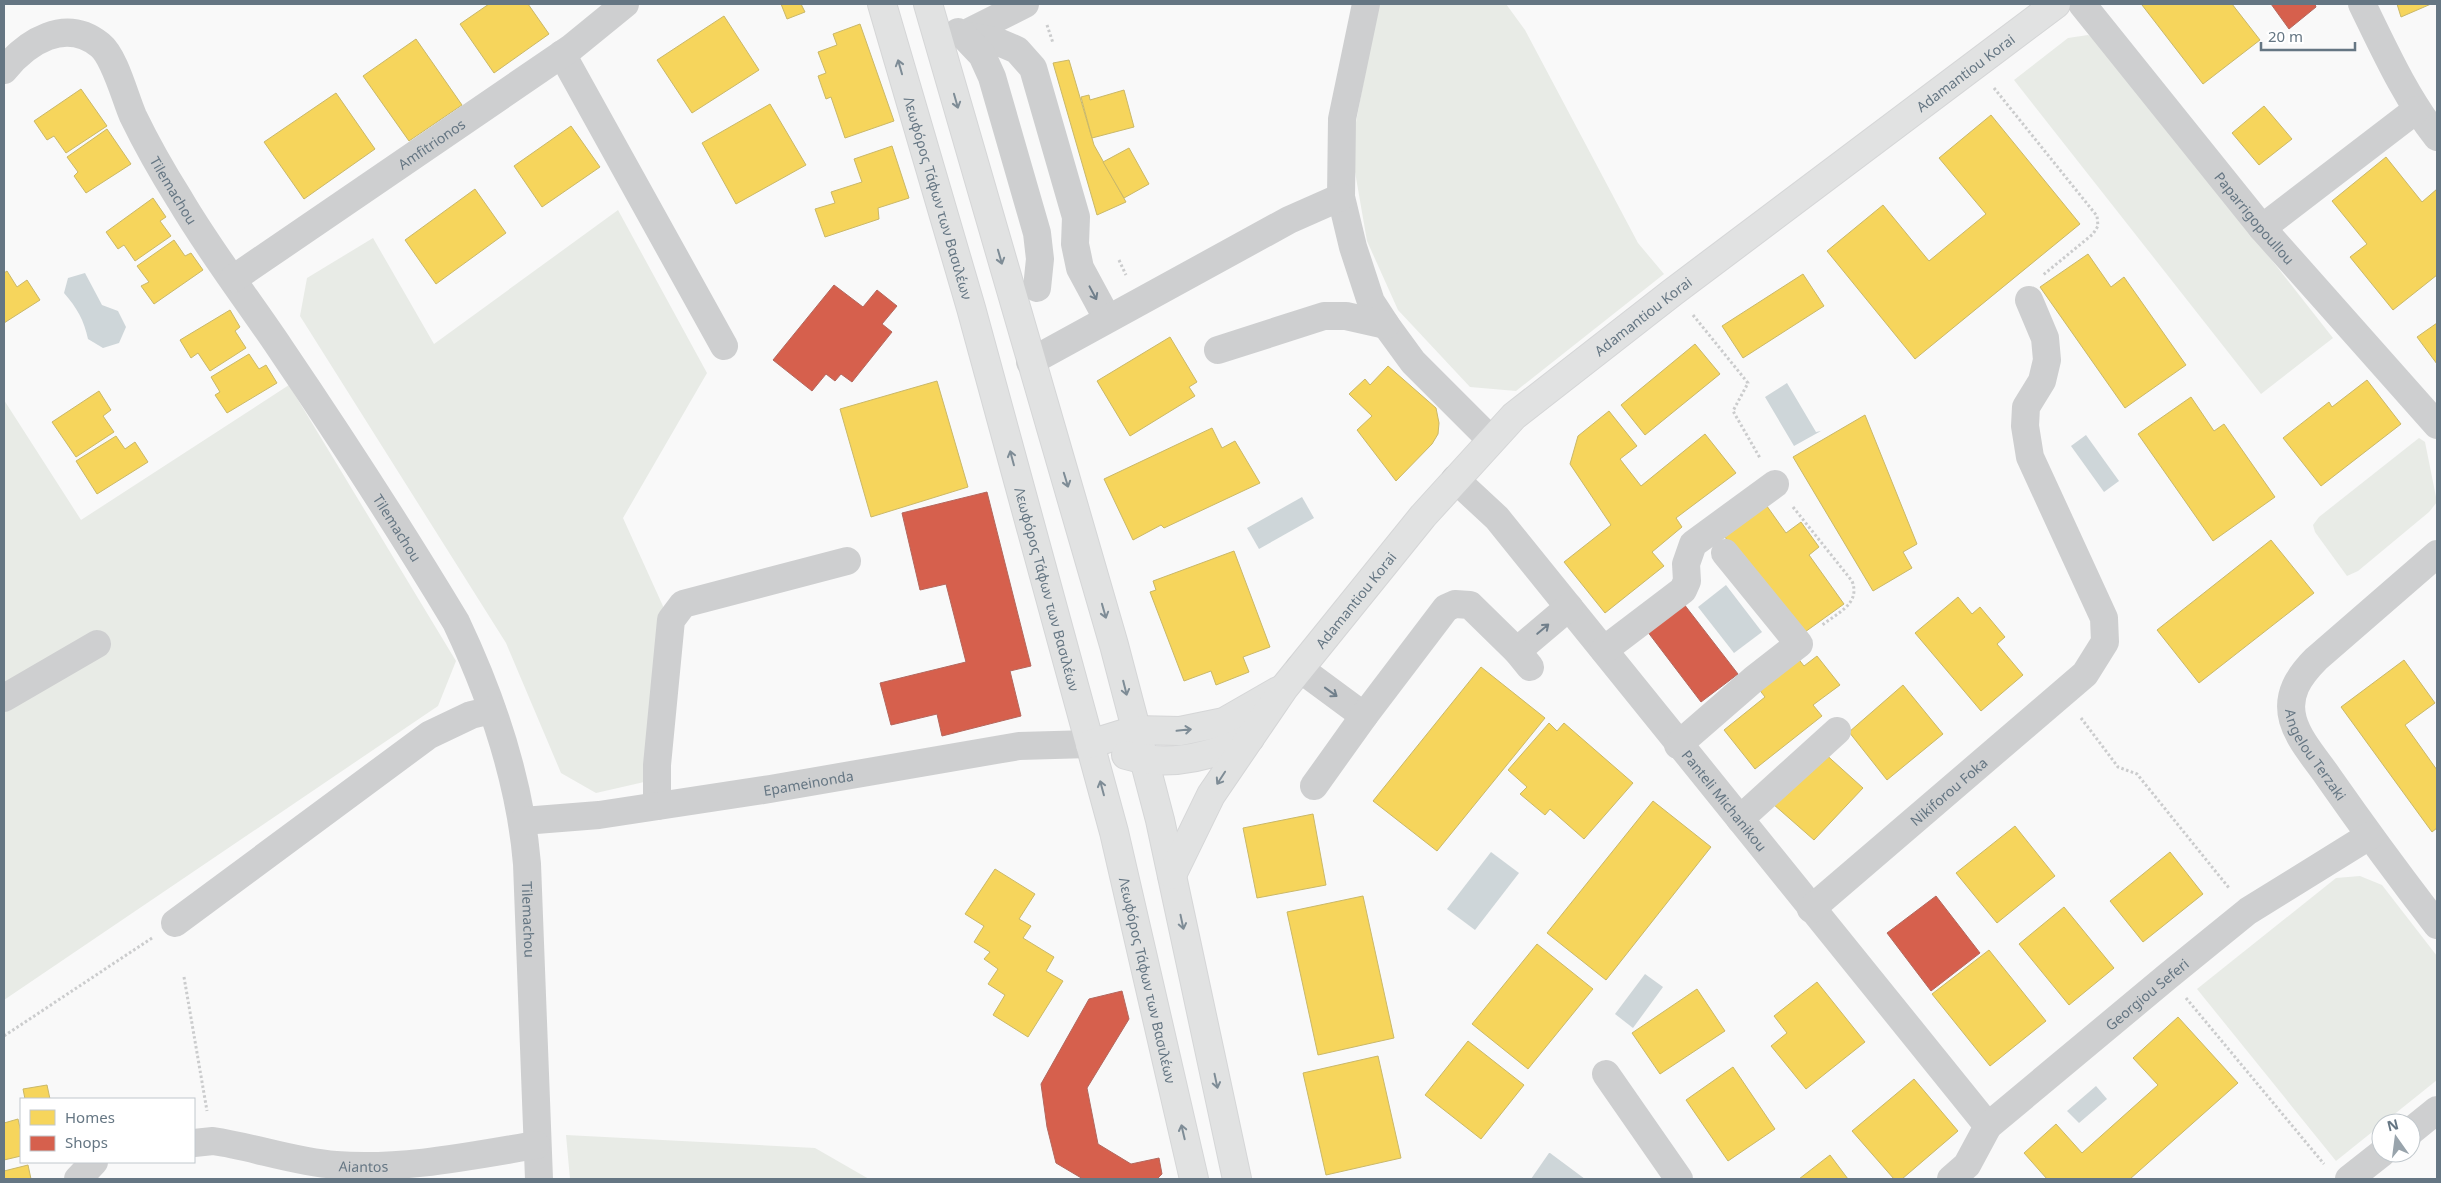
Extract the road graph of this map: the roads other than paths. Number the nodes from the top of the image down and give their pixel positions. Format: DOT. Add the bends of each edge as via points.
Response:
graph roads {
  1 [pos="625,4"];
  2 [pos="882,4"];
  3 [pos="1025,4"];
  4 [pos="1366,4"];
  5 [pos="2056,4"];
  6 [pos="2082,4"];
  7 [pos="2362,4"];
  8 [pos="930,11"];
  9 [pos="963,35"];
  10 [pos="562,54"];
  11 [pos="4,70"];
  12 [pos="2416,110"];
  13 [pos="2437,137"];
  14 [pos="1341,197"];
  15 [pos="2262,228"];
  16 [pos="1080,268"];
  17 [pos="234,279"];
  18 [pos="1037,288"];
  19 [pos="2030,300"];
  20 [pos="1014,306"];
  21 [pos="1107,318"];
  22 [pos="1386,325"];
  23 [pos="724,346"];
  24 [pos="1218,350"];
  25 [pos="1030,362"];
  26 [pos="2437,425"];
  27 [pos="1491,440"];
  28 [pos="1455,479"];
  29 [pos="1774,484"];
  30 [pos="1725,553"];
  31 [pos="2437,554"];
  32 [pos="846,561"];
  33 [pos="1569,607"];
  34 [pos="97,644"];
  35 [pos="1604,650"];
  36 [pos="1291,678"];
  37 [pos="4,698"];
  38 [pos="492,710"];
  39 [pos="1364,716"];
  40 [pos="1135,730"];
  41 [pos="1837,731"];
  42 [pos="1250,738"];
  43 [pos="1090,744"];
  44 [pos="1678,745"];
  45 [pos="1144,760"];
  46 [pos="1314,786"];
  47 [pos="657,806"];
  48 [pos="1740,819"];
  49 [pos="524,821"];
  50 [pos="2369,836"];
  51 [pos="1172,874"];
  52 [pos="1811,909"];
  53 [pos="175,923"];
  54 [pos="2437,925"];
  55 [pos="1606,1074"];
  56 [pos="2437,1110"];
  57 [pos="2421,1123"];
  58 [pos="1988,1126"];
  59 [pos="203,1142"];
  60 [pos="536,1145"];
  61 [pos="2371,1159"];
  62 [pos="93,1163"];
  63 [pos="2339,1176"];
  64 [pos="78,1179"];
  65 [pos="539,1179"];
  66 [pos="1194,1179"];
  67 [pos="1237,1179"];
  68 [pos="1678,1179"];
  69 [pos="1951,1179"];
  1 -- 10 [label="street, Amfitrionos"];
  43 -- 2 [label="main road, Λεωφόρος Τάφων των Βασιλέων, one-way" via="971,308"];
  3 -- 9 [label="street"];
  4 -- 14 [label="street" via="1342,120"];
  5 -- 27 [label="main road, Adamantiou Korai" via="1556,382 1514,416"];
  6 -- 15 [label="street, Paparrigopoullou"];
  7 -- 12 [label="street" via="2384,53"];
  8 -- 9 [label="street"];
  8 -- 20 [label="main road, one-way"];
  9 -- 16 [label="street" via="1017,50 1033,68 1076,218 1075,244"];
  9 -- 18 [label="street" via="982,55 992,77 1037,233 1040,259"];
  10 -- 17 [label="street, Amfitrionos"];
  10 -- 23 [label="street"];
  11 -- 17 [label="street, Tilemachou" via="33,42 60,33 100,45 108,55 151,151 181,202"];
  12 -- 13 [label="street"];
  12 -- 15 [label="street"];
  14 -- 21 [label="street" via="1289,220"];
  14 -- 22 [label="street" via="1371,302"];
  15 -- 26 [label="street, Paparrigopoullou"];
  16 -- 18 [label="street"];
  16 -- 21 [label="street, one-way"];
  17 -- 38 [label="street, Tilemachou" via="325,414 456,622"];
  18 -- 20 [label="street"];
  19 -- 52 [label="street, Nikiforou Foka" via="2045,338 2047,360 2042,381 2026,407 2025,426 2030,457 2104,618 2105,642 2085,674"];
  20 -- 25 [label="main road"];
  21 -- 25 [label="street"];
  22 -- 24 [label="street" via="1346,316 1324,316"];
  22 -- 27 [label="street" via="1413,362"];
  25 -- 40 [label="main road, one-way" via="1109,628"];
  27 -- 28 [label="main road, Adamantiou Korai"];
  28 -- 33 [label="street, Panteli Michanikou" via="1497,518"];
  28 -- 36 [label="main road, Adamantiou Korai"];
  29 -- 35 [label="street" via="1693,544 1686,564 1687,581 1683,590"];
  30 -- 44 [label="street" via="1799,644"];
  31 -- 50 [label="street, Angelou Terzaki" via="2316,659 2300,676 2292,698 2293,720 2304,742"];
  32 -- 47 [label="street" via="683,604 671,620 657,765"];
  33 -- 35 [label="street, Panteli Michanikou"];
  39 -- 33 [label="street, one-way" via="1440,615 1455,604 1470,605 1524,659"];
  34 -- 37 [label="street"];
  35 -- 44 [label="street, Panteli Michanikou"];
  36 -- 39 [label="street, one-way"];
  40 -- 36 [label="main road, Adamantiou Korai, one-way" via="1180,731 1224,722"];
  36 -- 42 [label="main road, Adamantiou Korai"];
  38 -- 49 [label="street, Tilemachou"];
  38 -- 53 [label="street" via="471,715 429,735"];
  39 -- 46 [label="street"];
  40 -- 43 [label="main road, Adamantiou Korai"];
  40 -- 45 [label="main road"];
  41 -- 48 [label="street"];
  42 -- 45 [label="main road, Adamantiou Korai" via="1231,748 1189,760"];
  42 -- 51 [label="main road, one-way" via="1210,795"];
  43 -- 45 [label="main road, Adamantiou Korai"];
  43 -- 47 [label="street, Epameinonda" via="1019,746"];
  66 -- 43 [label="main road, Λεωφόρος Τάφων των Βασιλέων, one-way" via="1114,832"];
  44 -- 48 [label="street, Panteli Michanikou"];
  45 -- 51 [label="main road"];
  47 -- 49 [label="street, Epameinonda" via="600,815"];
  48 -- 52 [label="street, Panteli Michanikou"];
  49 -- 60 [label="street, Tilemachou"];
  50 -- 54 [label="street, Angelou Terzaki"];
  50 -- 58 [label="street, Georgiou Seferi" via="2248,911"];
  51 -- 67 [label="main road, one-way"];
  52 -- 58 [label="street, Panteli Michanikou"];
  55 -- 68 [label="street"];
  56 -- 57 [label="street"];
  58 -- 69 [label="street, Georgiou Seferi" via="1967,1165"];
  59 -- 60 [label="street, Aiantos" via="334,1165 370,1166 403,1166"];
  60 -- 65 [label="street, Tilemachou"];
  61 -- 63 [label="street"];
  62 -- 64 [label="street"];
}
